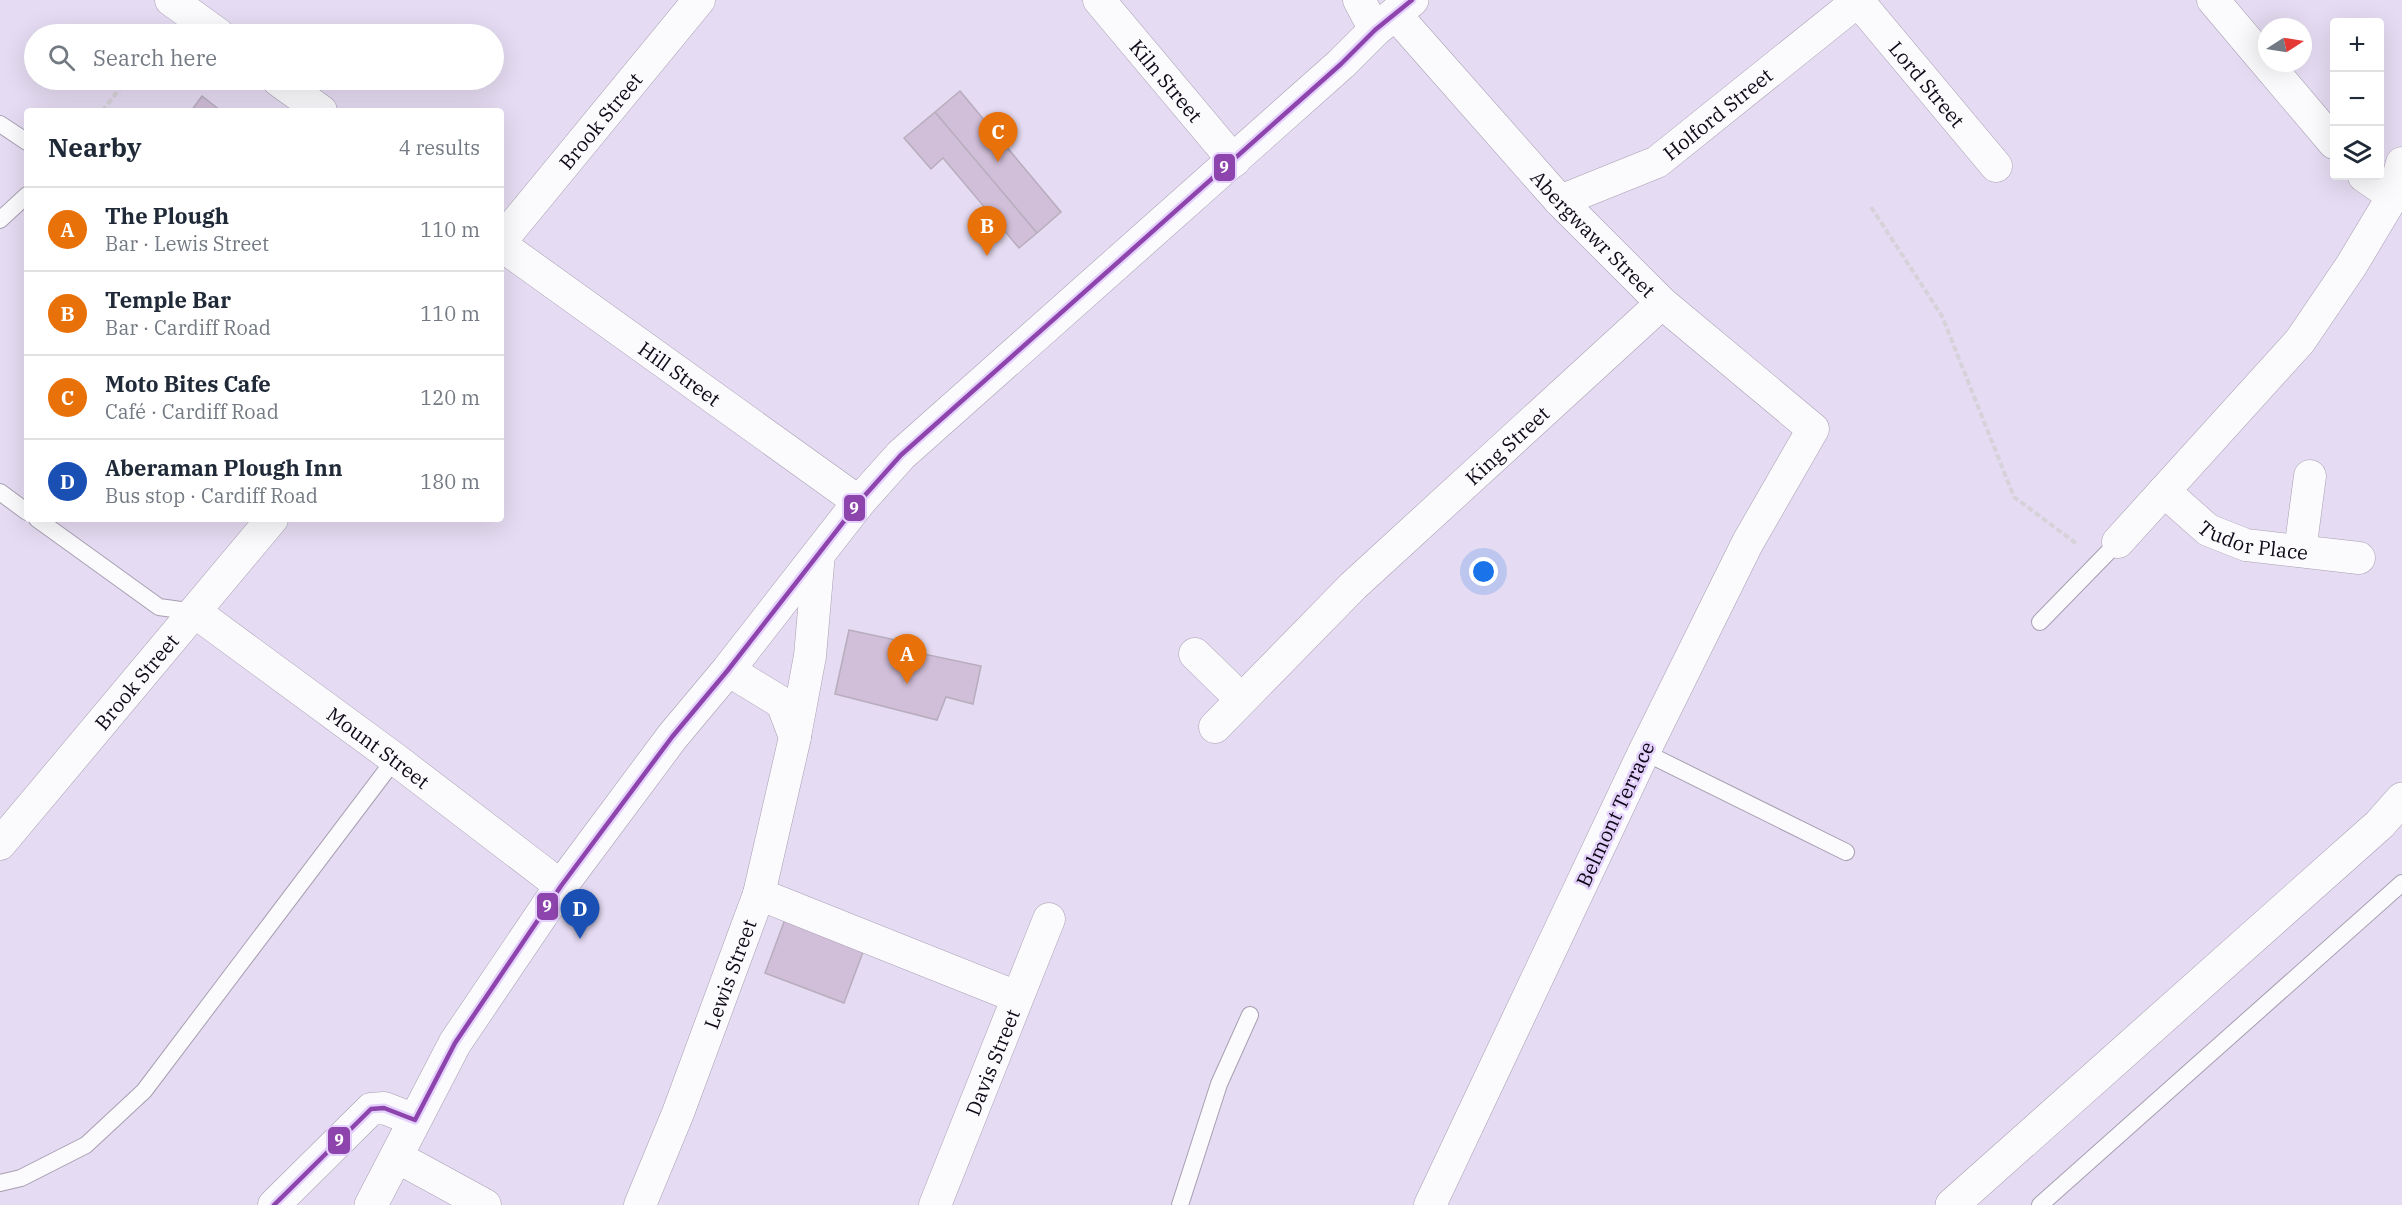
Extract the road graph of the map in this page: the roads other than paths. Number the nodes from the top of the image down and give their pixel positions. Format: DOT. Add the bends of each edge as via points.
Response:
graph roads {
  1 [pos="171,0"];
  2 [pos="699,0"];
  3 [pos="1099,0"];
  4 [pos="1359,0"];
  5 [pos="2213,0"];
  6 [pos="1858,1"];
  7 [pos="1394,15"];
  8 [pos="204,24"];
  9 [pos="292,90"];
  10 [pos="317,108"];
  11 [pos="0,124"];
  12 [pos="2330,138"];
  13 [pos="24,140"];
  14 [pos="1233,161"];
  15 [pos="2402,163"];
  16 [pos="1996,166"];
  17 [pos="2370,180"];
  18 [pos="2393,196"];
  19 [pos="24,198"];
  20 [pos="1560,201"];
  21 [pos="0,220"];
  22 [pos="504,239"];
  23 [pos="504,245"];
  24 [pos="1662,303"];
  25 [pos="1813,429"];
  26 [pos="2310,476"];
  27 [pos="2164,491"];
  28 [pos="0,492"];
  29 [pos="859,502"];
  30 [pos="24,510"];
  31 [pos="41,522"];
  32 [pos="270,522"];
  33 [pos="2109,551"];
  34 [pos="2300,551"];
  35 [pos="819,553"];
  36 [pos="2359,558"];
  37 [pos="195,612"];
  38 [pos="2040,622"];
  39 [pos="1196,654"];
  40 [pos="728,670"];
  41 [pos="1241,699"];
  42 [pos="1215,727"];
  43 [pos="795,738"];
  44 [pos="1644,752"];
  45 [pos="395,759"];
  46 [pos="2402,799"];
  47 [pos="0,844"];
  48 [pos="1846,852"];
  49 [pos="2402,883"];
  50 [pos="561,886"];
  51 [pos="759,894"];
  52 [pos="1049,919"];
  53 [pos="1017,997"];
  54 [pos="1250,1015"];
  55 [pos="416,1120"];
  56 [pos="397,1157"];
  57 [pos="0,1183"];
  58 [pos="274,1205"];
  59 [pos="371,1205"];
  60 [pos="485,1205"];
  61 [pos="640,1205"];
  62 [pos="935,1205"];
  63 [pos="1180,1205"];
  64 [pos="1430,1205"];
  65 [pos="1952,1205"];
  66 [pos="2040,1205"];
  1 -- 8 [label="street"];
  2 -- 22 [label="street, Brook Street"];
  3 -- 14 [label="street, Kiln Street"];
  4 -- 7 [label="street, Abergwawr Street"];
  5 -- 12 [label="street"];
  6 -- 16 [label="street, Lord Street"];
  6 -- 20 [label="street, Holford Street" via="1657,162"];
  7 -- 14 [label="main road"];
  7 -- 20 [label="street, Abergwawr Street"];
  9 -- 10 [label="street"];
  11 -- 13 [label="lane"];
  14 -- 29 [label="main road" via="901,454"];
  15 -- 18 [label="street"];
  17 -- 18 [label="street"];
  18 -- 27 [label="street" via="2300,341"];
  19 -- 21 [label="lane"];
  20 -- 24 [label="street, Abergwawr Street"];
  23 -- 29 [label="street, Hill Street"];
  24 -- 25 [label="street, Abergwawr Street"];
  24 -- 41 [label="street, King Street" via="1353,586"];
  25 -- 44 [label="street, Belmont Terrace" via="1748,542"];
  26 -- 34 [label="street"];
  27 -- 33 [label="street"];
  27 -- 34 [label="street, Tudor Place" via="2208,530 2246,545"];
  28 -- 30 [label="lane"];
  29 -- 35 [label="main road"];
  31 -- 37 [label="lane" via="159,607"];
  32 -- 37 [label="street, Brook Street"];
  33 -- 38 [label="lane"];
  34 -- 36 [label="street, Tudor Place"];
  35 -- 40 [label="main road"];
  35 -- 43 [label="street, Lewis Street" via="810,656"];
  37 -- 45 [label="street, Mount Street"];
  37 -- 47 [label="street, Brook Street"];
  39 -- 41 [label="street"];
  40 -- 43 [label="street" via="782,703"];
  40 -- 50 [label="main road" via="672,737"];
  41 -- 42 [label="street, King Street"];
  43 -- 51 [label="street, Lewis Street"];
  44 -- 48 [label="lane"];
  44 -- 64 [label="street, Belmont Terrace"];
  45 -- 50 [label="street, Mount Street"];
  45 -- 57 [label="lane" via="144,1091 86,1145 21,1178"];
  46 -- 65 [label="main road"];
  49 -- 66 [label="lane"];
  50 -- 55 [label="main road" via="455,1043"];
  51 -- 53 [label="street"];
  51 -- 61 [label="street, Lewis Street"];
  52 -- 53 [label="street, Davis Street"];
  53 -- 62 [label="street, Davis Street"];
  54 -- 63 [label="lane" via="1219,1084"];
  55 -- 56 [label="main road"];
  55 -- 58 [label="street" via="384,1108 371,1109"];
  56 -- 59 [label="main road"];
  56 -- 60 [label="street"];
}
